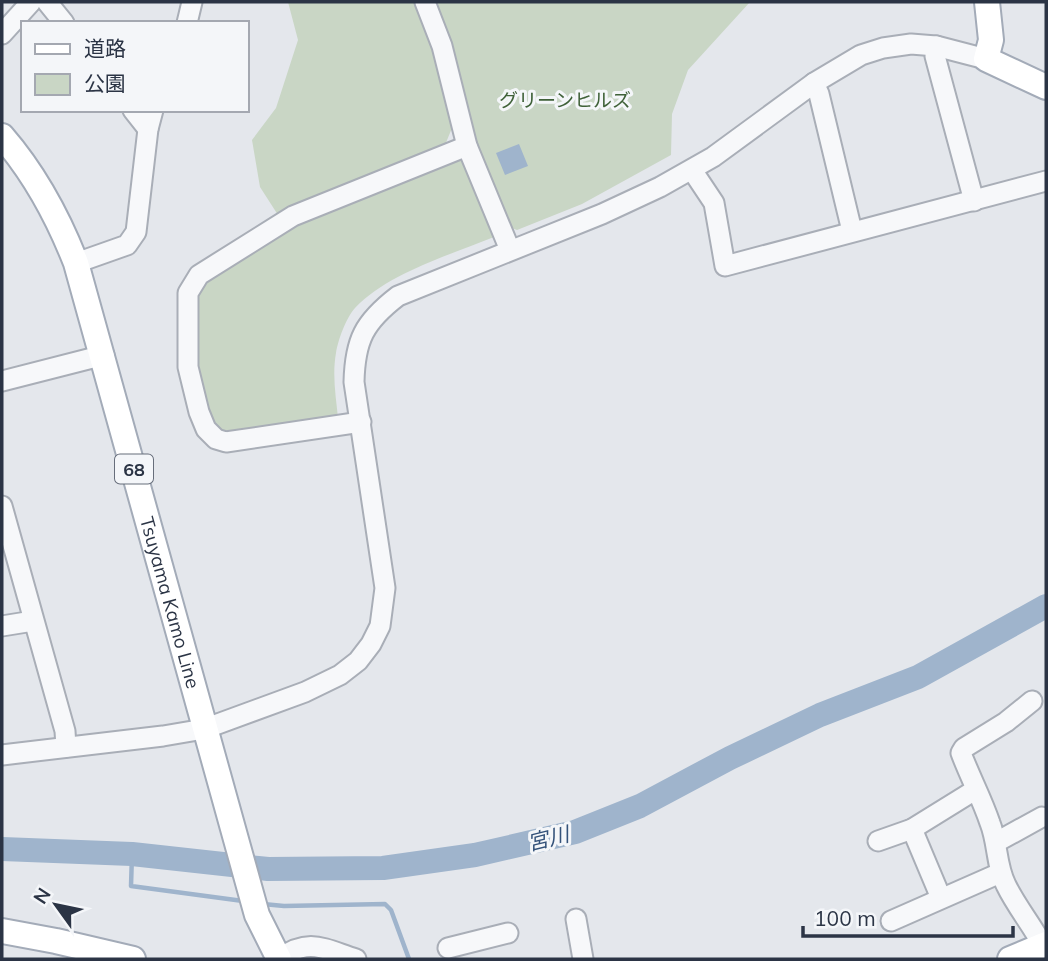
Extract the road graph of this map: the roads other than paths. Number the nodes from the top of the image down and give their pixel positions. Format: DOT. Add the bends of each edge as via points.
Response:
graph roads {
  1 [pos="31,2"];
  2 [pos="47,2"];
  3 [pos="192,2"];
  4 [pos="425,2"];
  5 [pos="987,2"];
  6 [pos="62,21"];
  7 [pos="187,21"];
  8 [pos="2,34"];
  9 [pos="936,46"];
  10 [pos="986,59"];
  11 [pos="814,83"];
  12 [pos="1046,87"];
  13 [pos="151,120"];
  14 [pos="2,136"];
  15 [pos="467,146"];
  16 [pos="692,170"];
  17 [pos="1046,181"];
  18 [pos="974,201"];
  19 [pos="852,231"];
  20 [pos="510,250"];
  21 [pos="76,263"];
  22 [pos="103,355"];
  23 [pos="2,381"];
  24 [pos="361,422"];
  25 [pos="2,506"];
  26 [pos="33,621"];
  27 [pos="2,626"];
  28 [pos="1032,701"];
  29 [pos="204,729"];
  30 [pos="66,747"];
  31 [pos="2,755"];
  32 [pos="975,790"];
  33 [pos="1042,817"];
  34 [pos="912,829"];
  35 [pos="996,840"];
  36 [pos="878,841"];
  37 [pos="1000,873"];
  38 [pos="941,898"];
  39 [pos="576,919"];
  40 [pos="891,921"];
  41 [pos="2,932"];
  42 [pos="508,933"];
  43 [pos="1044,945"];
  44 [pos="448,948"];
  45 [pos="478,950"];
  46 [pos="133,959"];
  47 [pos="279,959"];
  48 [pos="356,959"];
  49 [pos="583,959"];
  50 [pos="1010,959"];
  1 -- 8 [label="street"];
  2 -- 6 [label="street"];
  3 -- 7 [label="street"];
  4 -- 15 [label="street" via="443,46"];
  5 -- 10 [label="main road" via="991,40"];
  9 -- 10 [label="street"];
  9 -- 11 [label="street" via="883,48 861,55"];
  9 -- 18 [label="street"];
  10 -- 12 [label="main road"];
  11 -- 16 [label="street"];
  11 -- 19 [label="street"];
  13 -- 21 [label="street" via="136,232 127,245"];
  14 -- 21 [label="main road, Tsuyama Kamo Line / 68" via="44,194"];
  15 -- 20 [label="street"];
  15 -- 24 [label="street" via="293,216 199,275 188,293 188,368 199,412 216,439 226,442"];
  16 -- 19 [label="street" via="714,203 724,266"];
  16 -- 20 [label="street" via="602,214"];
  17 -- 18 [label="street"];
  18 -- 19 [label="street"];
  20 -- 24 [label="street" via="398,296 382,308 361,337 355,355"];
  21 -- 22 [label="main road, Tsuyama Kamo Line / 68"];
  22 -- 23 [label="street"];
  22 -- 29 [label="main road, Tsuyama Kamo Line / 68"];
  24 -- 29 [label="street" via="385,588 376,635 358,661 340,675"];
  25 -- 26 [label="street"];
  26 -- 27 [label="street"];
  26 -- 30 [label="street"];
  28 -- 32 [label="street" via="964,748 961,753"];
  29 -- 30 [label="street"];
  29 -- 47 [label="main road, Tsuyama Kamo Line / 68" via="257,915"];
  30 -- 31 [label="street"];
  32 -- 34 [label="street"];
  32 -- 35 [label="street"];
  33 -- 35 [label="street"];
  34 -- 36 [label="street"];
  34 -- 38 [label="street"];
  35 -- 37 [label="street"];
  37 -- 38 [label="street"];
  37 -- 43 [label="street"];
  38 -- 40 [label="street"];
  39 -- 49 [label="street"];
  41 -- 46 [label="main road"];
  42 -- 45 [label="street"];
  43 -- 50 [label="main road"];
  44 -- 45 [label="street"];
  47 -- 48 [label="street" via="304,946"];
}
